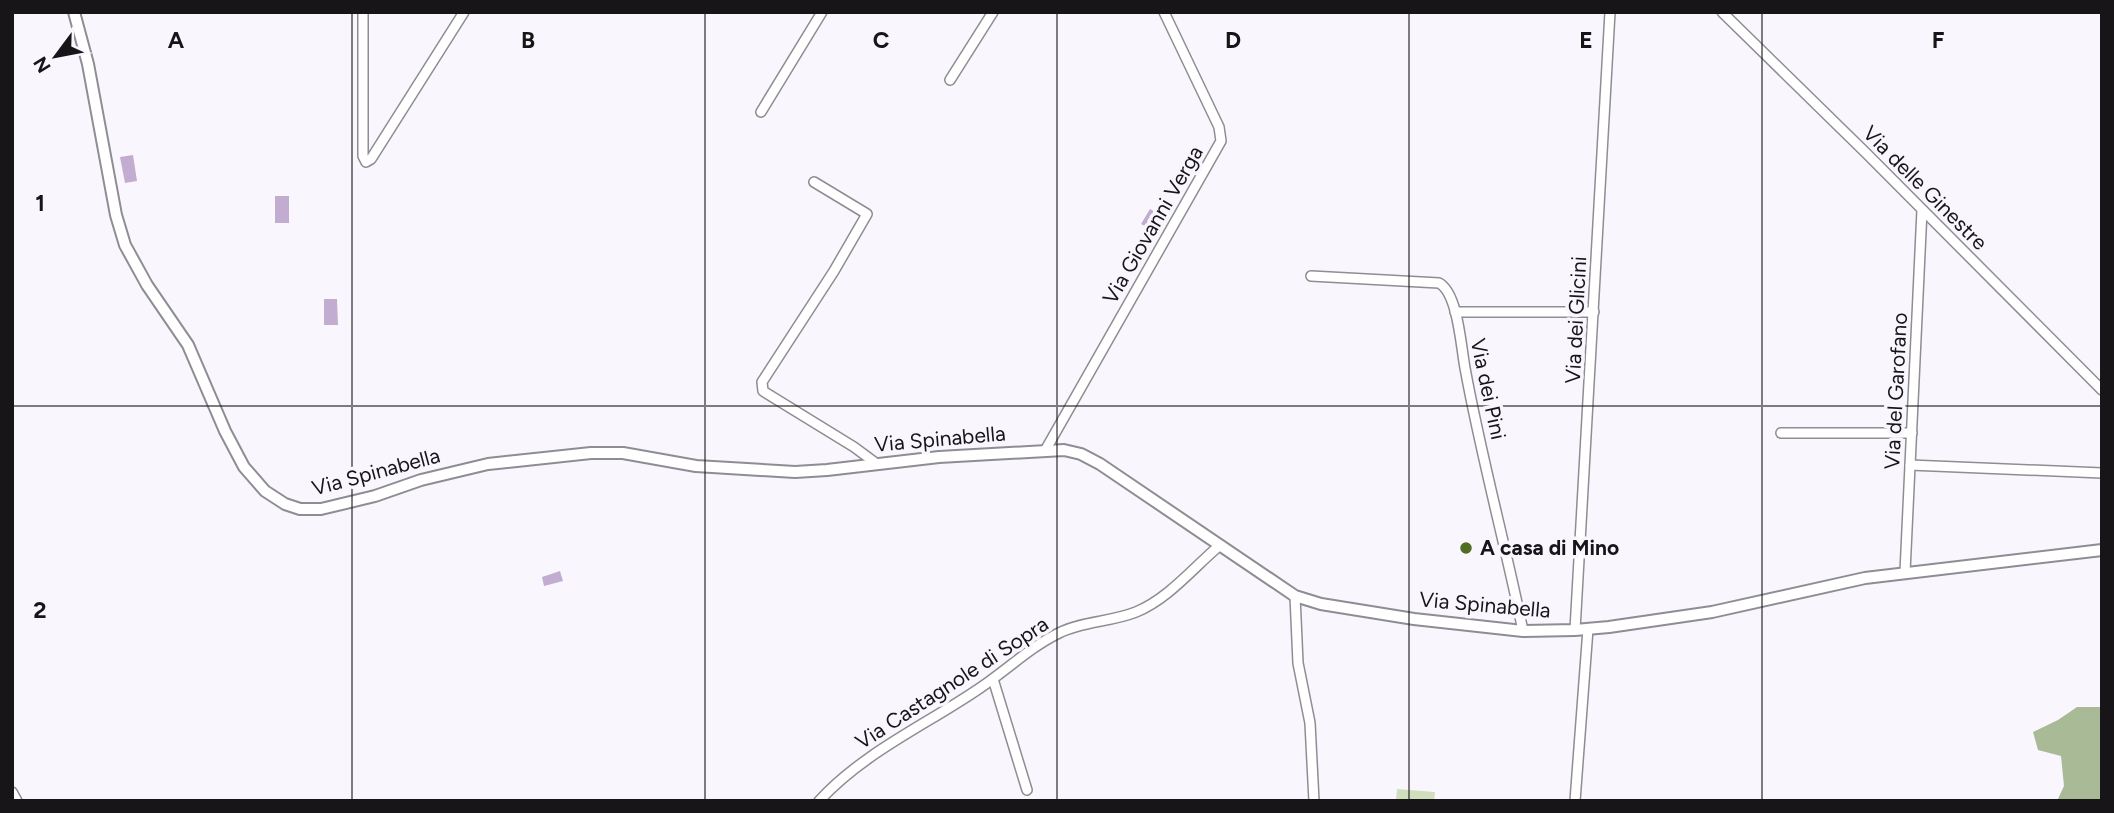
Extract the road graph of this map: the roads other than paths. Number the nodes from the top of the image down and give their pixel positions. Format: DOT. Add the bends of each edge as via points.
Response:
graph roads {
  1 [pos="74,12"];
  2 [pos="363,12"];
  3 [pos="464,12"];
  4 [pos="822,12"];
  5 [pos="993,12"];
  6 [pos="1164,12"];
  7 [pos="1610,12"];
  8 [pos="1722,12"];
  9 [pos="950,80"];
  10 [pos="761,112"];
  11 [pos="814,182"];
  12 [pos="1922,210"];
  13 [pos="1311,276"];
  14 [pos="1455,312"];
  15 [pos="1594,312"];
  16 [pos="2102,390"];
  17 [pos="1781,433"];
  18 [pos="1912,433"];
  19 [pos="1046,449"];
  20 [pos="877,464"];
  21 [pos="1910,466"];
  22 [pos="2102,473"];
  23 [pos="1219,546"];
  24 [pos="2102,550"];
  25 [pos="1905,572"];
  26 [pos="1295,596"];
  27 [pos="1588,629"];
  28 [pos="1575,630"];
  29 [pos="1523,631"];
  30 [pos="993,679"];
  31 [pos="1027,790"];
  32 [pos="12,792"];
  33 [pos="16,801"];
  34 [pos="819,801"];
  35 [pos="1314,801"];
  36 [pos="1574,801"];
  1 -- 20 [label="street, Via Spinabella" via="125,245 188,345 244,467 276,499 300,509 321,509 488,464 591,453 774,471"];
  2 -- 3 [label="street" via="366,162"];
  4 -- 10 [label="street"];
  5 -- 9 [label="street"];
  6 -- 19 [label="street, Via Giovanni Verga" via="1219,127 1221,141"];
  7 -- 15 [label="street, Via dei Glicini"];
  8 -- 12 [label="street, Via delle Ginestre"];
  11 -- 20 [label="street" via="867,214 761,388"];
  12 -- 16 [label="street, Via delle Ginestre"];
  12 -- 18 [label="street, Via del Garofano"];
  13 -- 14 [label="street, Via dei Pini" via="1439,283 1447,290"];
  14 -- 15 [label="street"];
  14 -- 29 [label="street, Via dei Pini"];
  15 -- 28 [label="street, Via dei Glicini"];
  17 -- 18 [label="street"];
  18 -- 21 [label="street, Via del Garofano"];
  19 -- 20 [label="street, Via Spinabella"];
  19 -- 23 [label="street, Via Spinabella" via="1071,451 1093,460"];
  21 -- 22 [label="street"];
  21 -- 25 [label="street, Via del Garofano"];
  23 -- 26 [label="street, Via Spinabella"];
  23 -- 30 [label="street, Via Castagnole di Sopra" via="1153,604 1129,615 1063,631"];
  24 -- 25 [label="street, Via Spinabella"];
  25 -- 27 [label="street, Via Spinabella" via="1724,610"];
  26 -- 29 [label="street, Via Spinabella" via="1387,615"];
  26 -- 35 [label="street"];
  27 -- 28 [label="street, Via Spinabella"];
  27 -- 36 [label="street"];
  28 -- 29 [label="street, Via Spinabella"];
  30 -- 31 [label="street"];
  30 -- 34 [label="street, Via Castagnole di Sopra" via="857,766"];
  32 -- 33 [label="street"];
}
